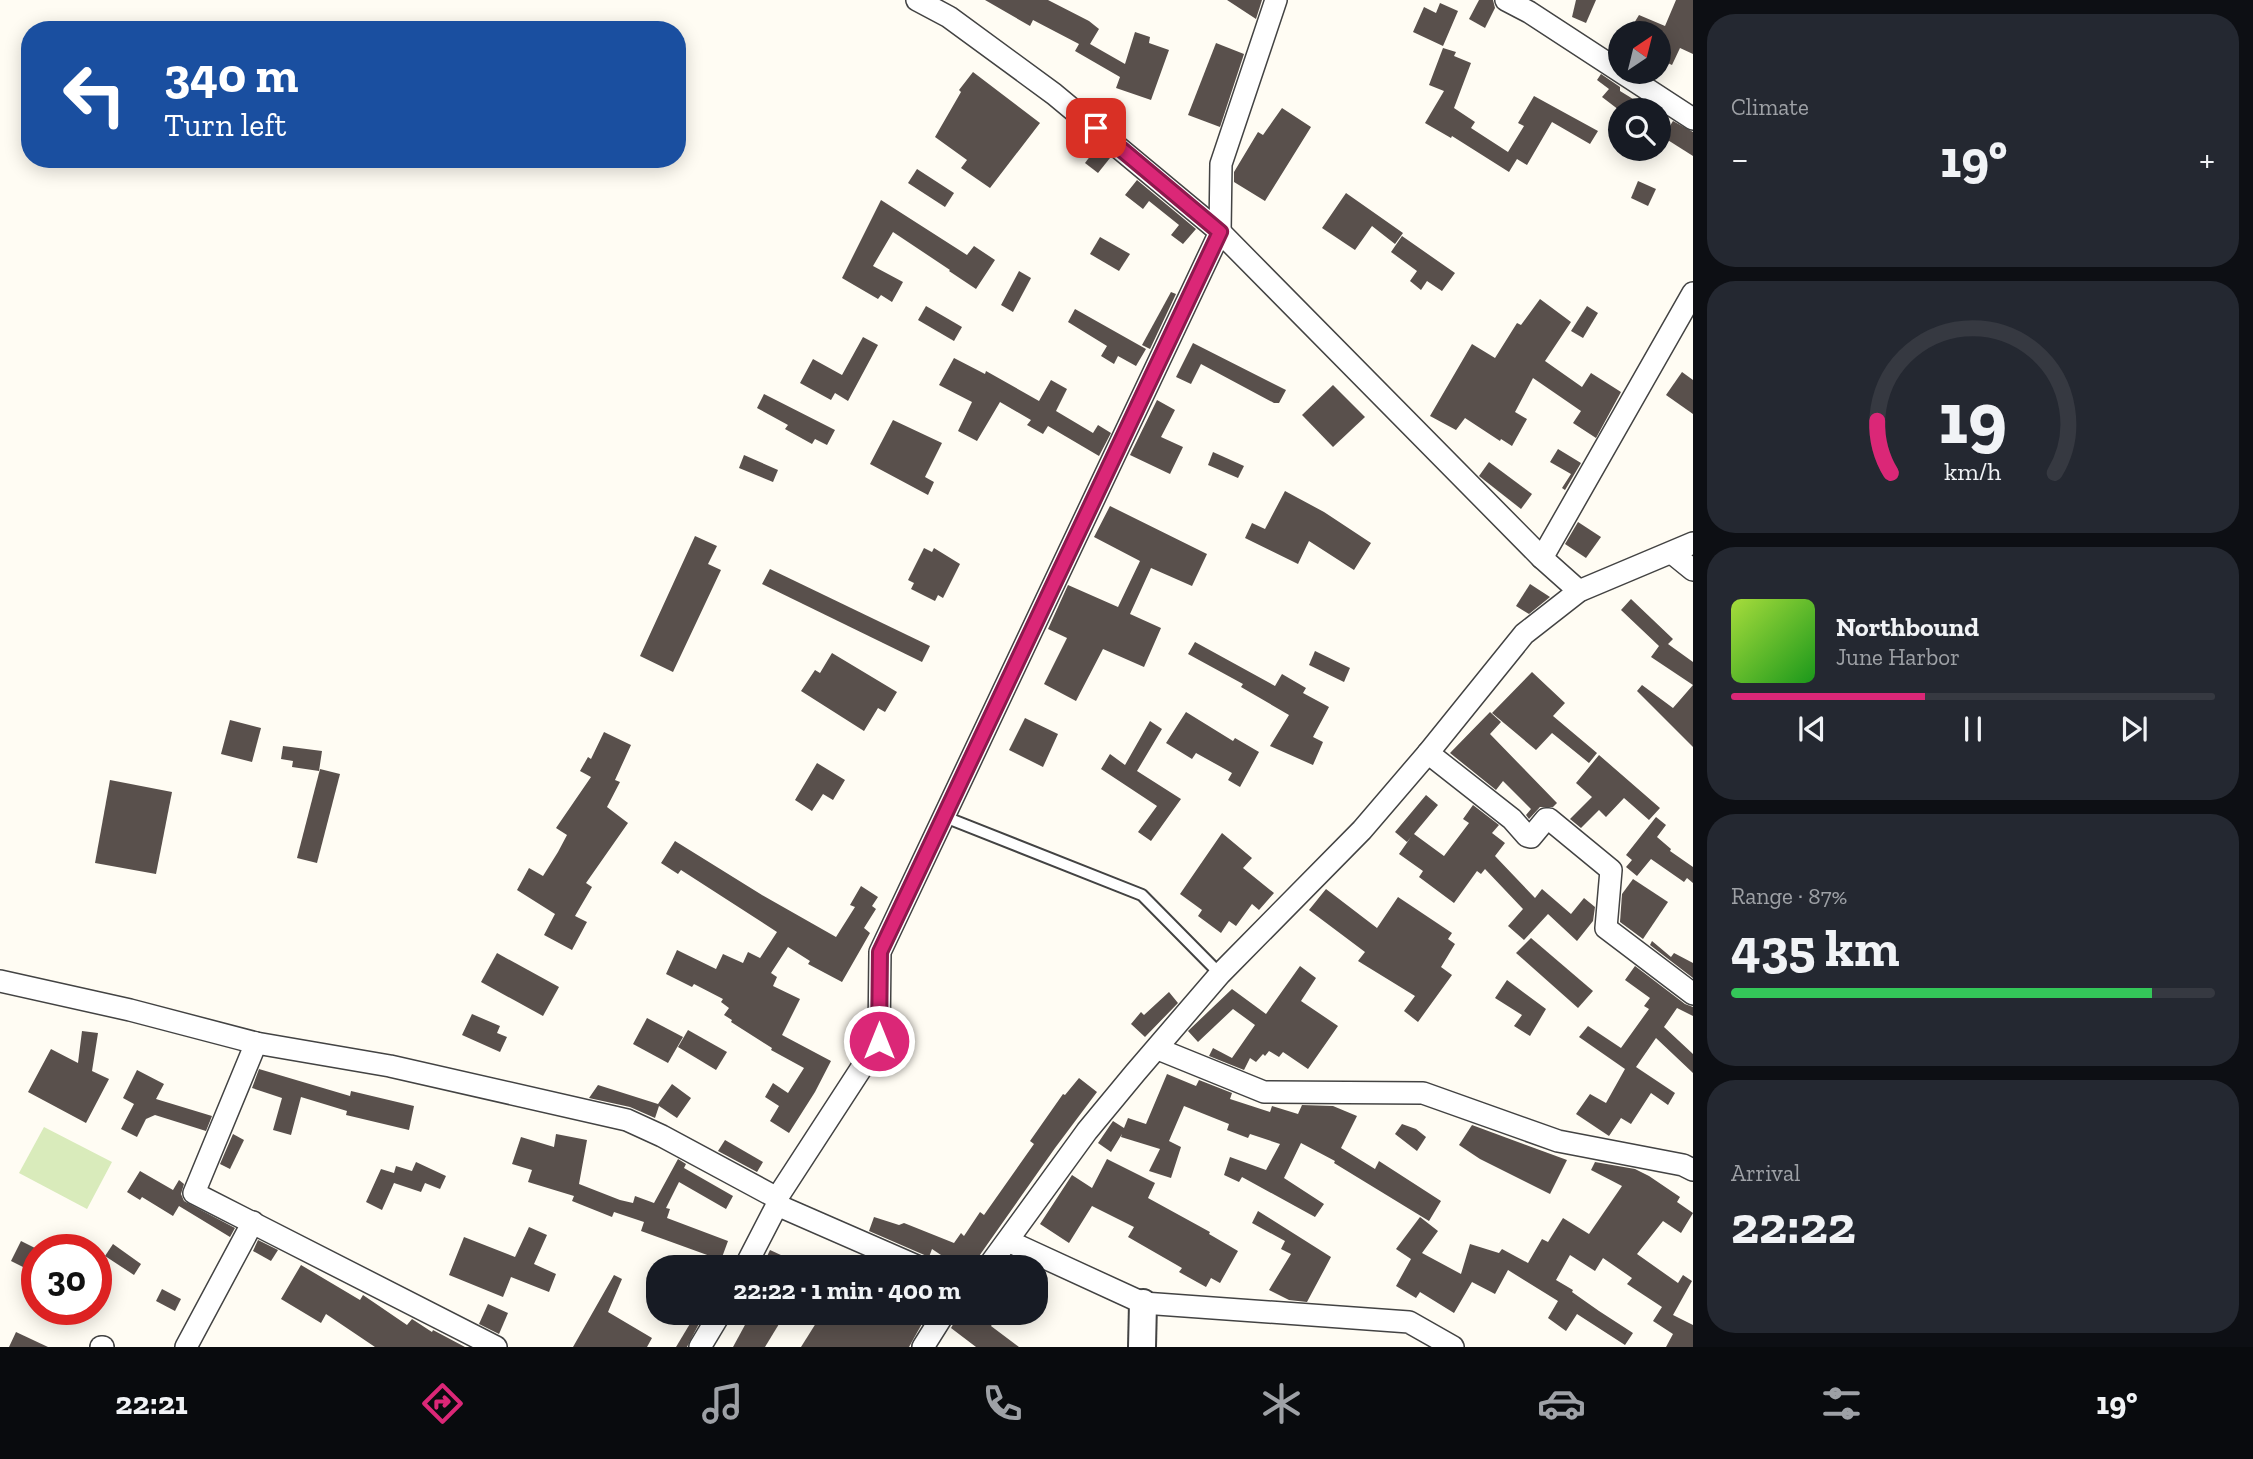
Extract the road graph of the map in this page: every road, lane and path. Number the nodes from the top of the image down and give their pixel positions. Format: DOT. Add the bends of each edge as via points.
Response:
graph roads {
  1 [pos="917,0"];
  2 [pos="1276,0"];
  3 [pos="1506,0"];
  4 [pos="1693,119"];
  5 [pos="1220,232"];
  6 [pos="1693,293"];
  7 [pos="1693,543"];
  8 [pos="1672,553"];
  9 [pos="1542,558"];
  10 [pos="1693,570"];
  11 [pos="1579,591"];
  12 [pos="1428,753"];
  13 [pos="945,817"];
  14 [pos="1220,974"];
  15 [pos="2,987"];
  16 [pos="1693,994"];
  17 [pos="256,1043"];
  18 [pos="1158,1049"];
  19 [pos="1690,1162"];
  20 [pos="777,1201"];
  21 [pos="253,1222"];
  22 [pos="1008,1241"];
  23 [pos="751,1255"];
  24 [pos="893,1255"];
  25 [pos="997,1255"];
  26 [pos="1143,1303"];
  27 [pos="713,1325"];
  28 [pos="937,1325"];
  29 [pos="186,1347"];
  30 [pos="496,1347"];
  31 [pos="700,1347"];
  32 [pos="923,1347"];
  33 [pos="1142,1347"];
  34 [pos="1452,1347"];
  1 -- 5 [label="street" via="1054,93"];
  2 -- 5 [label="street" via="1221,164"];
  3 -- 4 [label="street"];
  5 -- 9 [label="street"];
  5 -- 13 [label="street"];
  6 -- 9 [label="street"];
  7 -- 8 [label="street"];
  8 -- 10 [label="street"];
  8 -- 11 [label="street"];
  9 -- 11 [label="street"];
  11 -- 12 [label="street" via="1524,634"];
  12 -- 14 [label="street" via="1362,830"];
  12 -- 16 [label="street" via="1527,836 1549,820 1611,870 1605,928"];
  13 -- 14 [label="lane" via="1142,895"];
  13 -- 20 [label="street" via="880,952 879,1041"];
  14 -- 18 [label="street"];
  15 -- 17 [label="street" via="130,1010"];
  17 -- 20 [label="street" via="390,1066 627,1120"];
  17 -- 21 [label="street" via="194,1193"];
  18 -- 19 [label="street" via="1264,1092 1423,1093 1558,1141"];
  18 -- 22 [label="street" via="1087,1131"];
  20 -- 23 [label="street"];
  20 -- 24 [label="street"];
  21 -- 29 [label="street"];
  21 -- 30 [label="street"];
  22 -- 25 [label="street"];
  22 -- 26 [label="street"];
  26 -- 33 [label="street"];
  26 -- 34 [label="street" via="1409,1322"];
  27 -- 31 [label="street"];
  28 -- 32 [label="street"];
}
